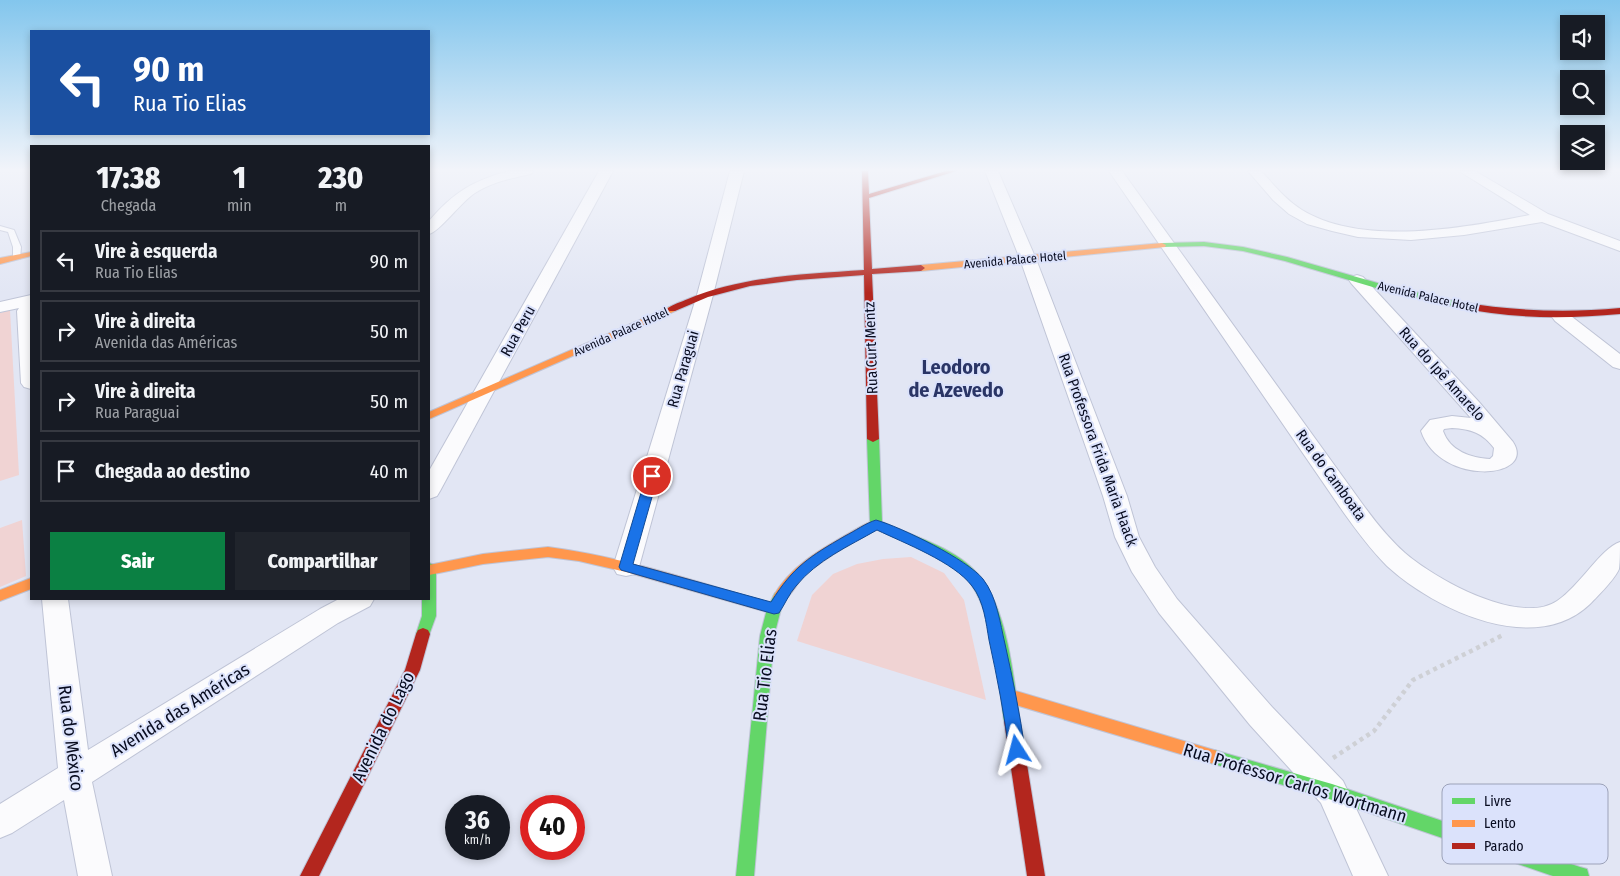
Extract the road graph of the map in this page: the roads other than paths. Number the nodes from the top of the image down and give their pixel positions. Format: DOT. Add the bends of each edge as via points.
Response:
graph roads {
  1 [pos="583,212"];
  2 [pos="726,212"];
  3 [pos="866,212"];
  4 [pos="1008,212"];
  5 [pos="1145,212"];
  6 [pos="1294,212"];
  7 [pos="1534,212"];
  8 [pos="1543,217"];
  9 [pos="0,228"];
  10 [pos="1170,245"];
  11 [pos="1620,246"];
  12 [pos="30,254"];
  13 [pos="18,257"];
  14 [pos="1028,259"];
  15 [pos="0,261"];
  16 [pos="868,271"];
  17 [pos="1357,280"];
  18 [pos="705,295"];
  19 [pos="30,300"];
  20 [pos="30,302"];
  21 [pos="0,307"];
  22 [pos="1620,311"];
  23 [pos="1561,317"];
  24 [pos="1620,363"];
  25 [pos="30,369"];
  26 [pos="483,393"];
  27 [pos="430,416"];
  28 [pos="1494,433"];
  29 [pos="430,489"];
  30 [pos="876,524"];
  31 [pos="1620,550"];
  32 [pos="626,567"];
  33 [pos="430,569"];
  34 [pos="30,583"];
  35 [pos="0,596"];
  36 [pos="55,600"];
  37 [pos="359,600"];
  38 [pos="428,600"];
  39 [pos="774,609"];
  40 [pos="1009,696"];
  41 [pos="75,776"];
  42 [pos="1322,782"];
  43 [pos="0,822"];
  44 [pos="1442,826"];
  45 [pos="1547,864"];
  46 [pos="95,876"];
  47 [pos="309,876"];
  48 [pos="745,876"];
  49 [pos="1036,876"];
  50 [pos="1370,876"];
  51 [pos="1580,876"];
  1 -- 26 [label="street, Rua Peru"];
  2 -- 18 [label="street, Rua Paraguai"];
  3 -- 16 [label="main road, Rua Curt Mentz"];
  4 -- 14 [label="street, Rua Professora Frida Maria Haack"];
  5 -- 10 [label="street, Rua do Camboata"];
  6 -- 8 [label="street" via="1323,224 1392,236 1473,230"];
  7 -- 8 [label="street"];
  8 -- 11 [label="street"];
  9 -- 13 [label="lane" via="11,230"];
  10 -- 14 [label="main road, Avenida Palace Hotel"];
  10 -- 17 [label="main road, Avenida Palace Hotel" via="1234,248"];
  10 -- 31 [label="street, Rua do Camboata" via="1379,542 1426,583 1450,596 1496,612 1538,618 1572,606"];
  12 -- 13 [label="main road"];
  13 -- 15 [label="main road"];
  14 -- 16 [label="main road, Avenida Palace Hotel"];
  14 -- 42 [label="street, Rua Professora Frida Maria Haack" via="1127,537 1145,572 1174,613 1260,716"];
  16 -- 18 [label="main road, Avenida Palace Hotel" via="756,281"];
  16 -- 30 [label="main road, Rua Curt Mentz"];
  17 -- 23 [label="main road, Avenida Palace Hotel" via="1460,306"];
  17 -- 28 [label="street, Rua do Ipê Amarelo"];
  18 -- 26 [label="main road, Avenida Palace Hotel"];
  18 -- 32 [label="street, Rua Paraguai"];
  19 -- 21 [label="street"];
  20 -- 25 [label="street" via="26,311"];
  22 -- 23 [label="main road, Avenida Palace Hotel"];
  23 -- 24 [label="street"];
  26 -- 27 [label="main road, Avenida Palace Hotel"];
  26 -- 29 [label="street, Rua Peru"];
  28 -- 28 [label="street, Rua do Ipê Amarelo" via="1468,423 1449,421 1437,424 1432,431 1442,449 1456,458 1488,466 1500,464 1506,454 1505,447"];
  30 -- 39 [label="main road, Rua Tio Elias" via="805,568 790,583"];
  30 -- 40 [label="main road" via="939,554 978,583 990,608"];
  32 -- 33 [label="main road" via="548,552 483,558"];
  32 -- 39 [label="main road"];
  34 -- 35 [label="main road"];
  36 -- 41 [label="street, Rua do México"];
  37 -- 41 [label="street, Avenida das Américas"];
  38 -- 47 [label="main road, Avenida do Lago" via="428,616 412,670"];
  39 -- 48 [label="main road, Rua Tio Elias" via="767,636"];
  40 -- 42 [label="main road, Rua Professor Carlos Wortmann"];
  40 -- 49 [label="main road"];
  41 -- 43 [label="street, Avenida das Américas"];
  41 -- 46 [label="street, Rua do México"];
  42 -- 44 [label="main road, Rua Professor Carlos Wortmann"];
  42 -- 50 [label="street, Rua Professora Frida Maria Haack"];
  45 -- 51 [label="main road, Rua Professor Carlos Wortmann"];
}
